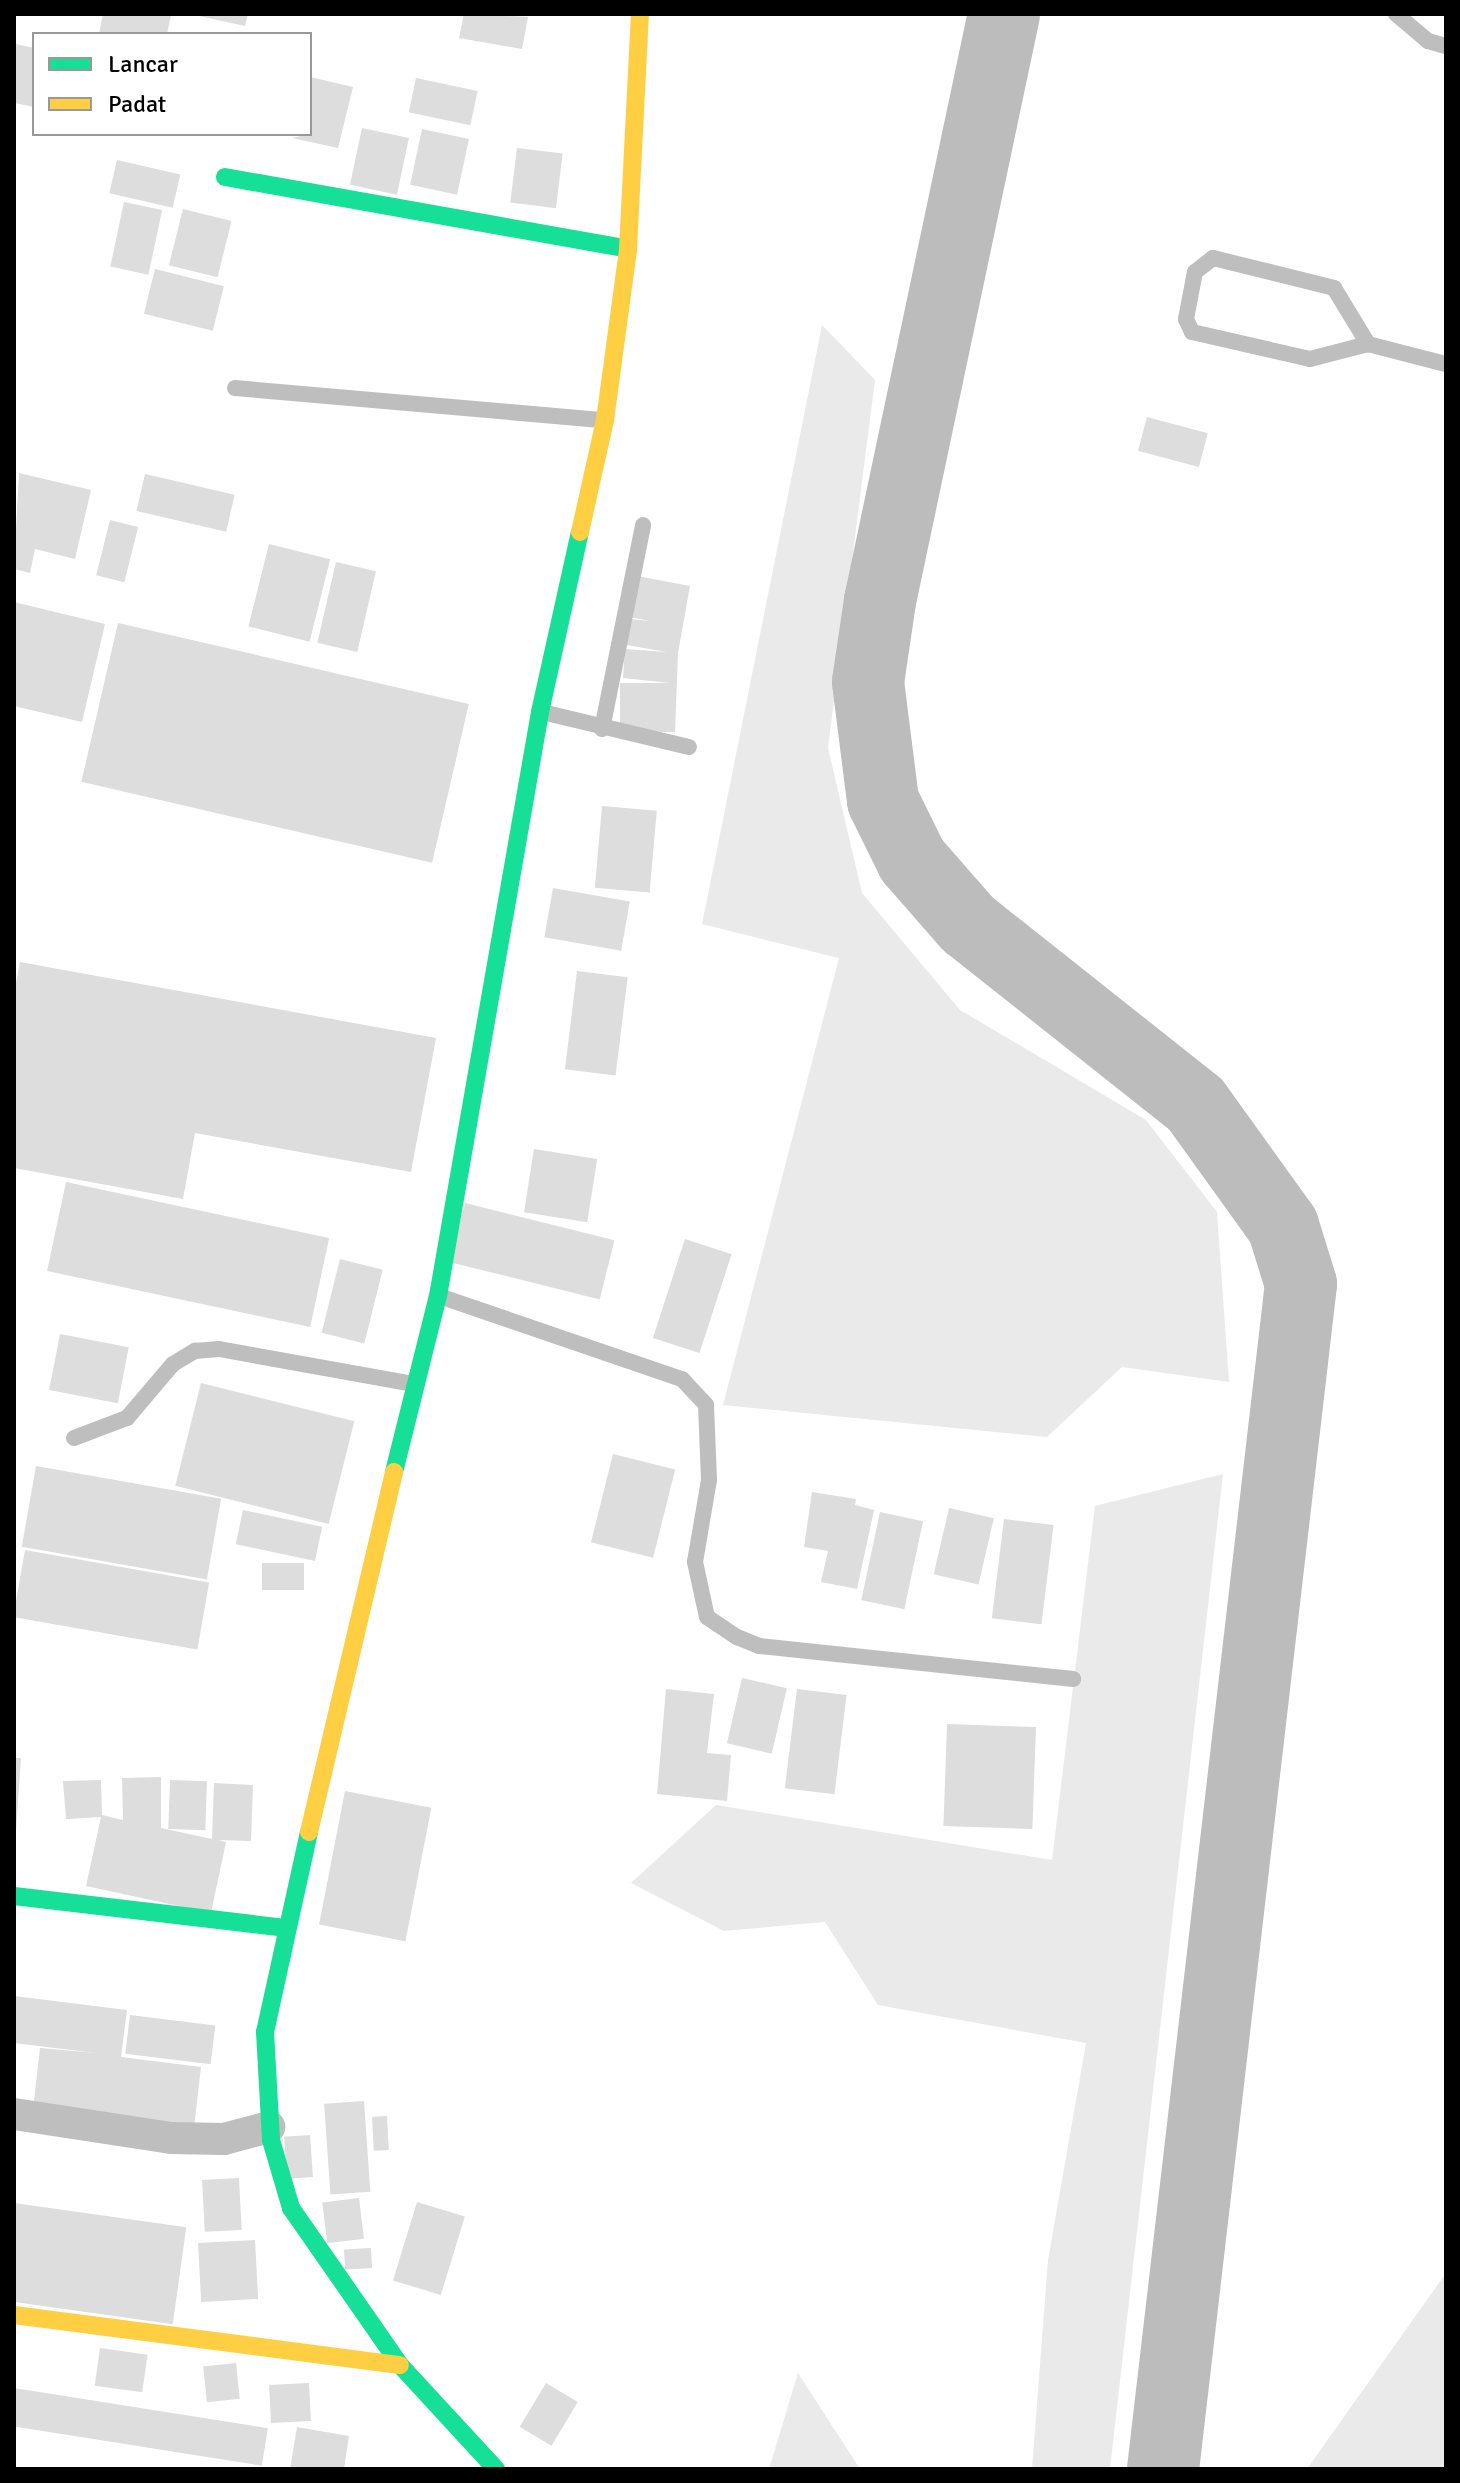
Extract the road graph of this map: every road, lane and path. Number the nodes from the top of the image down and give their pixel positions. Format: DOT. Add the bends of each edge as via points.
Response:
graph roads {
  1 [pos="640,14"];
  2 [pos="1396,14"];
  3 [pos="1446,46"];
  4 [pos="225,177"];
  5 [pos="628,249"];
  6 [pos="1368,344"];
  7 [pos="1446,364"];
  8 [pos="235,388"];
  9 [pos="605,420"];
  10 [pos="643,525"];
  11 [pos="540,712"];
  12 [pos="602,729"];
  13 [pos="689,747"];
  14 [pos="438,1296"];
  15 [pos="416,1385"];
  16 [pos="74,1438"];
  17 [pos="1073,1679"];
  18 [pos="14,1896"];
  19 [pos="285,1928"];
  20 [pos="14,2114"];
  21 [pos="269,2127"];
  22 [pos="14,2315"];
  23 [pos="400,2365"];
  24 [pos="496,2469"];
  1 -- 5 [label="street"];
  2 -- 3 [label="lane" via="1428,41"];
  4 -- 5 [label="street"];
  5 -- 9 [label="street"];
  6 -- 6 [label="lane" via="1310,359 1192,332 1186,319 1195,272 1213,258 1334,288"];
  6 -- 7 [label="lane"];
  8 -- 9 [label="lane"];
  9 -- 11 [label="street"];
  10 -- 12 [label="lane"];
  11 -- 12 [label="lane"];
  11 -- 14 [label="street"];
  12 -- 13 [label="lane"];
  14 -- 15 [label="street"];
  14 -- 17 [label="lane" via="682,1379 706,1405 709,1480 695,1562 707,1617 737,1637 759,1646"];
  15 -- 16 [label="lane" via="219,1349 195,1351 173,1364 127,1418"];
  15 -- 19 [label="street"];
  18 -- 19 [label="street"];
  19 -- 21 [label="street" via="265,2032"];
  20 -- 21 [label="street" via="171,2138 224,2139"];
  21 -- 23 [label="street" via="291,2208"];
  22 -- 23 [label="street"];
  23 -- 24 [label="street"];
}
